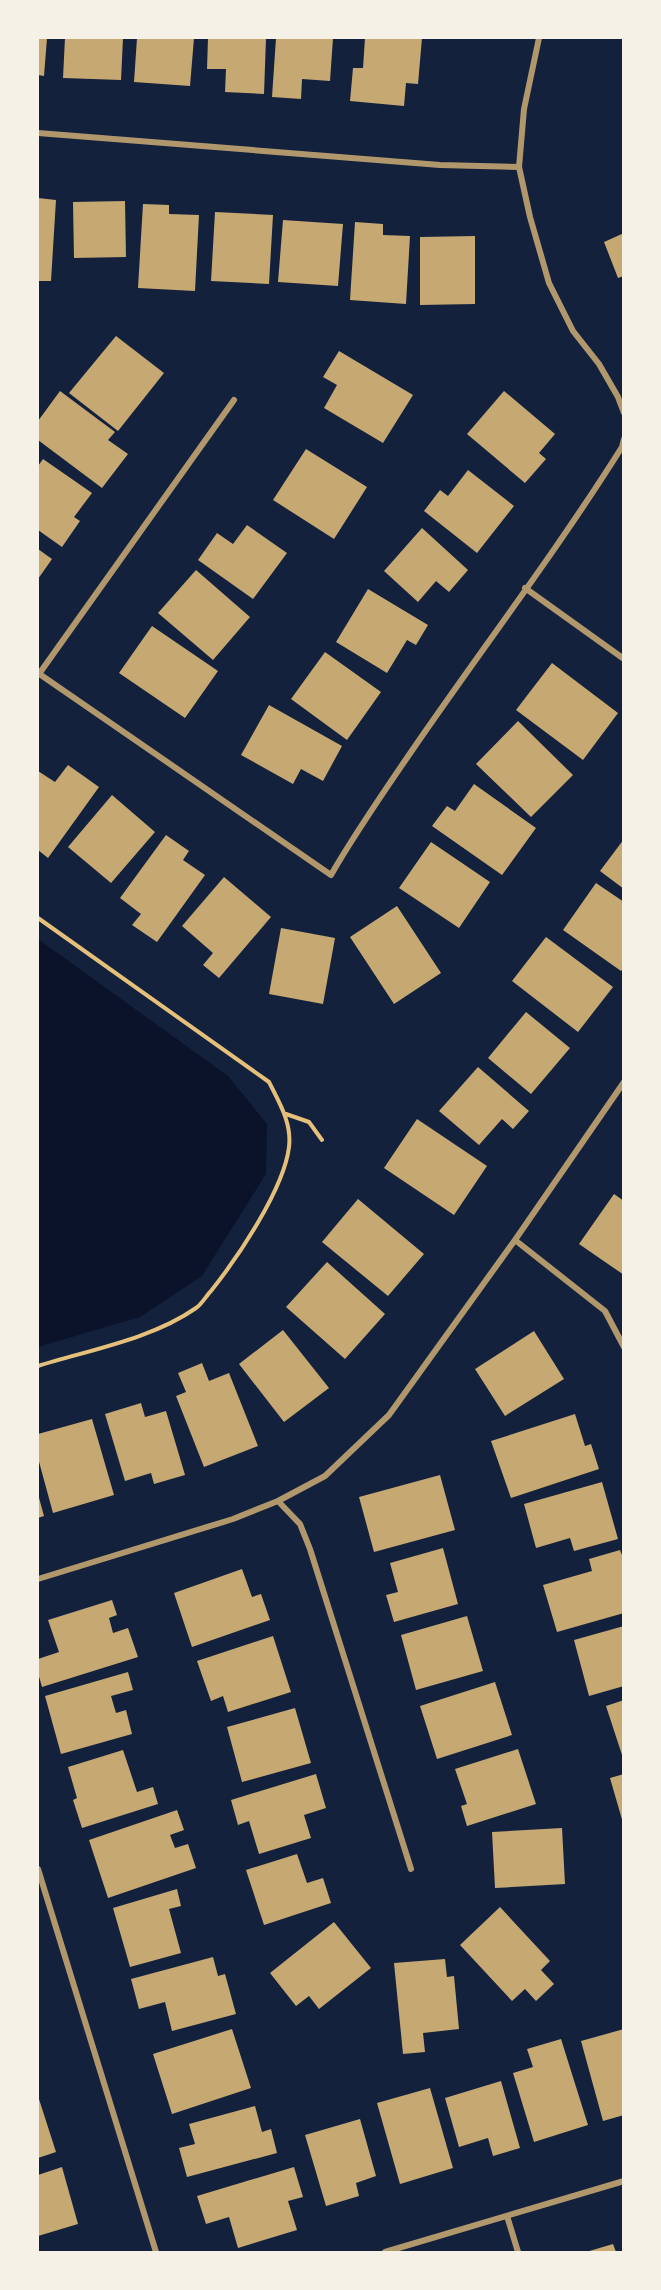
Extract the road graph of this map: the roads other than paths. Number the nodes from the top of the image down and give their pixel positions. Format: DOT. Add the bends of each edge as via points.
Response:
graph roads {
  1 [pos="539,38"];
  2 [pos="38,133"];
  3 [pos="519,166"];
  4 [pos="234,400"];
  5 [pos="624,412"];
  6 [pos="624,439"];
  7 [pos="525,588"];
  8 [pos="624,659"];
  9 [pos="38,674"];
  10 [pos="624,1082"];
  11 [pos="515,1240"];
  12 [pos="624,1347"];
  13 [pos="278,1501"];
  14 [pos="38,1578"];
  15 [pos="38,1869"];
  16 [pos="411,1869"];
  17 [pos="624,2181"];
  18 [pos="507,2216"];
  19 [pos="156,2253"];
  20 [pos="385,2253"];
  21 [pos="518,2253"];
  1 -- 3 [label="street" via="524,109"];
  2 -- 3 [label="street" via="440,165"];
  3 -- 5 [label="street" via="549,283 573,331 599,364"];
  4 -- 9 [label="street"];
  6 -- 7 [label="street" via="576,520"];
  7 -- 8 [label="street"];
  7 -- 9 [label="street" via="351,840 331,875"];
  10 -- 11 [label="street"];
  11 -- 12 [label="street" via="605,1311"];
  11 -- 13 [label="street" via="389,1415 326,1476"];
  13 -- 14 [label="street" via="233,1519"];
  13 -- 16 [label="street" via="300,1524 310,1549"];
  15 -- 19 [label="street"];
  17 -- 18 [label="street"];
  18 -- 20 [label="street"];
  18 -- 21 [label="street"];
}
